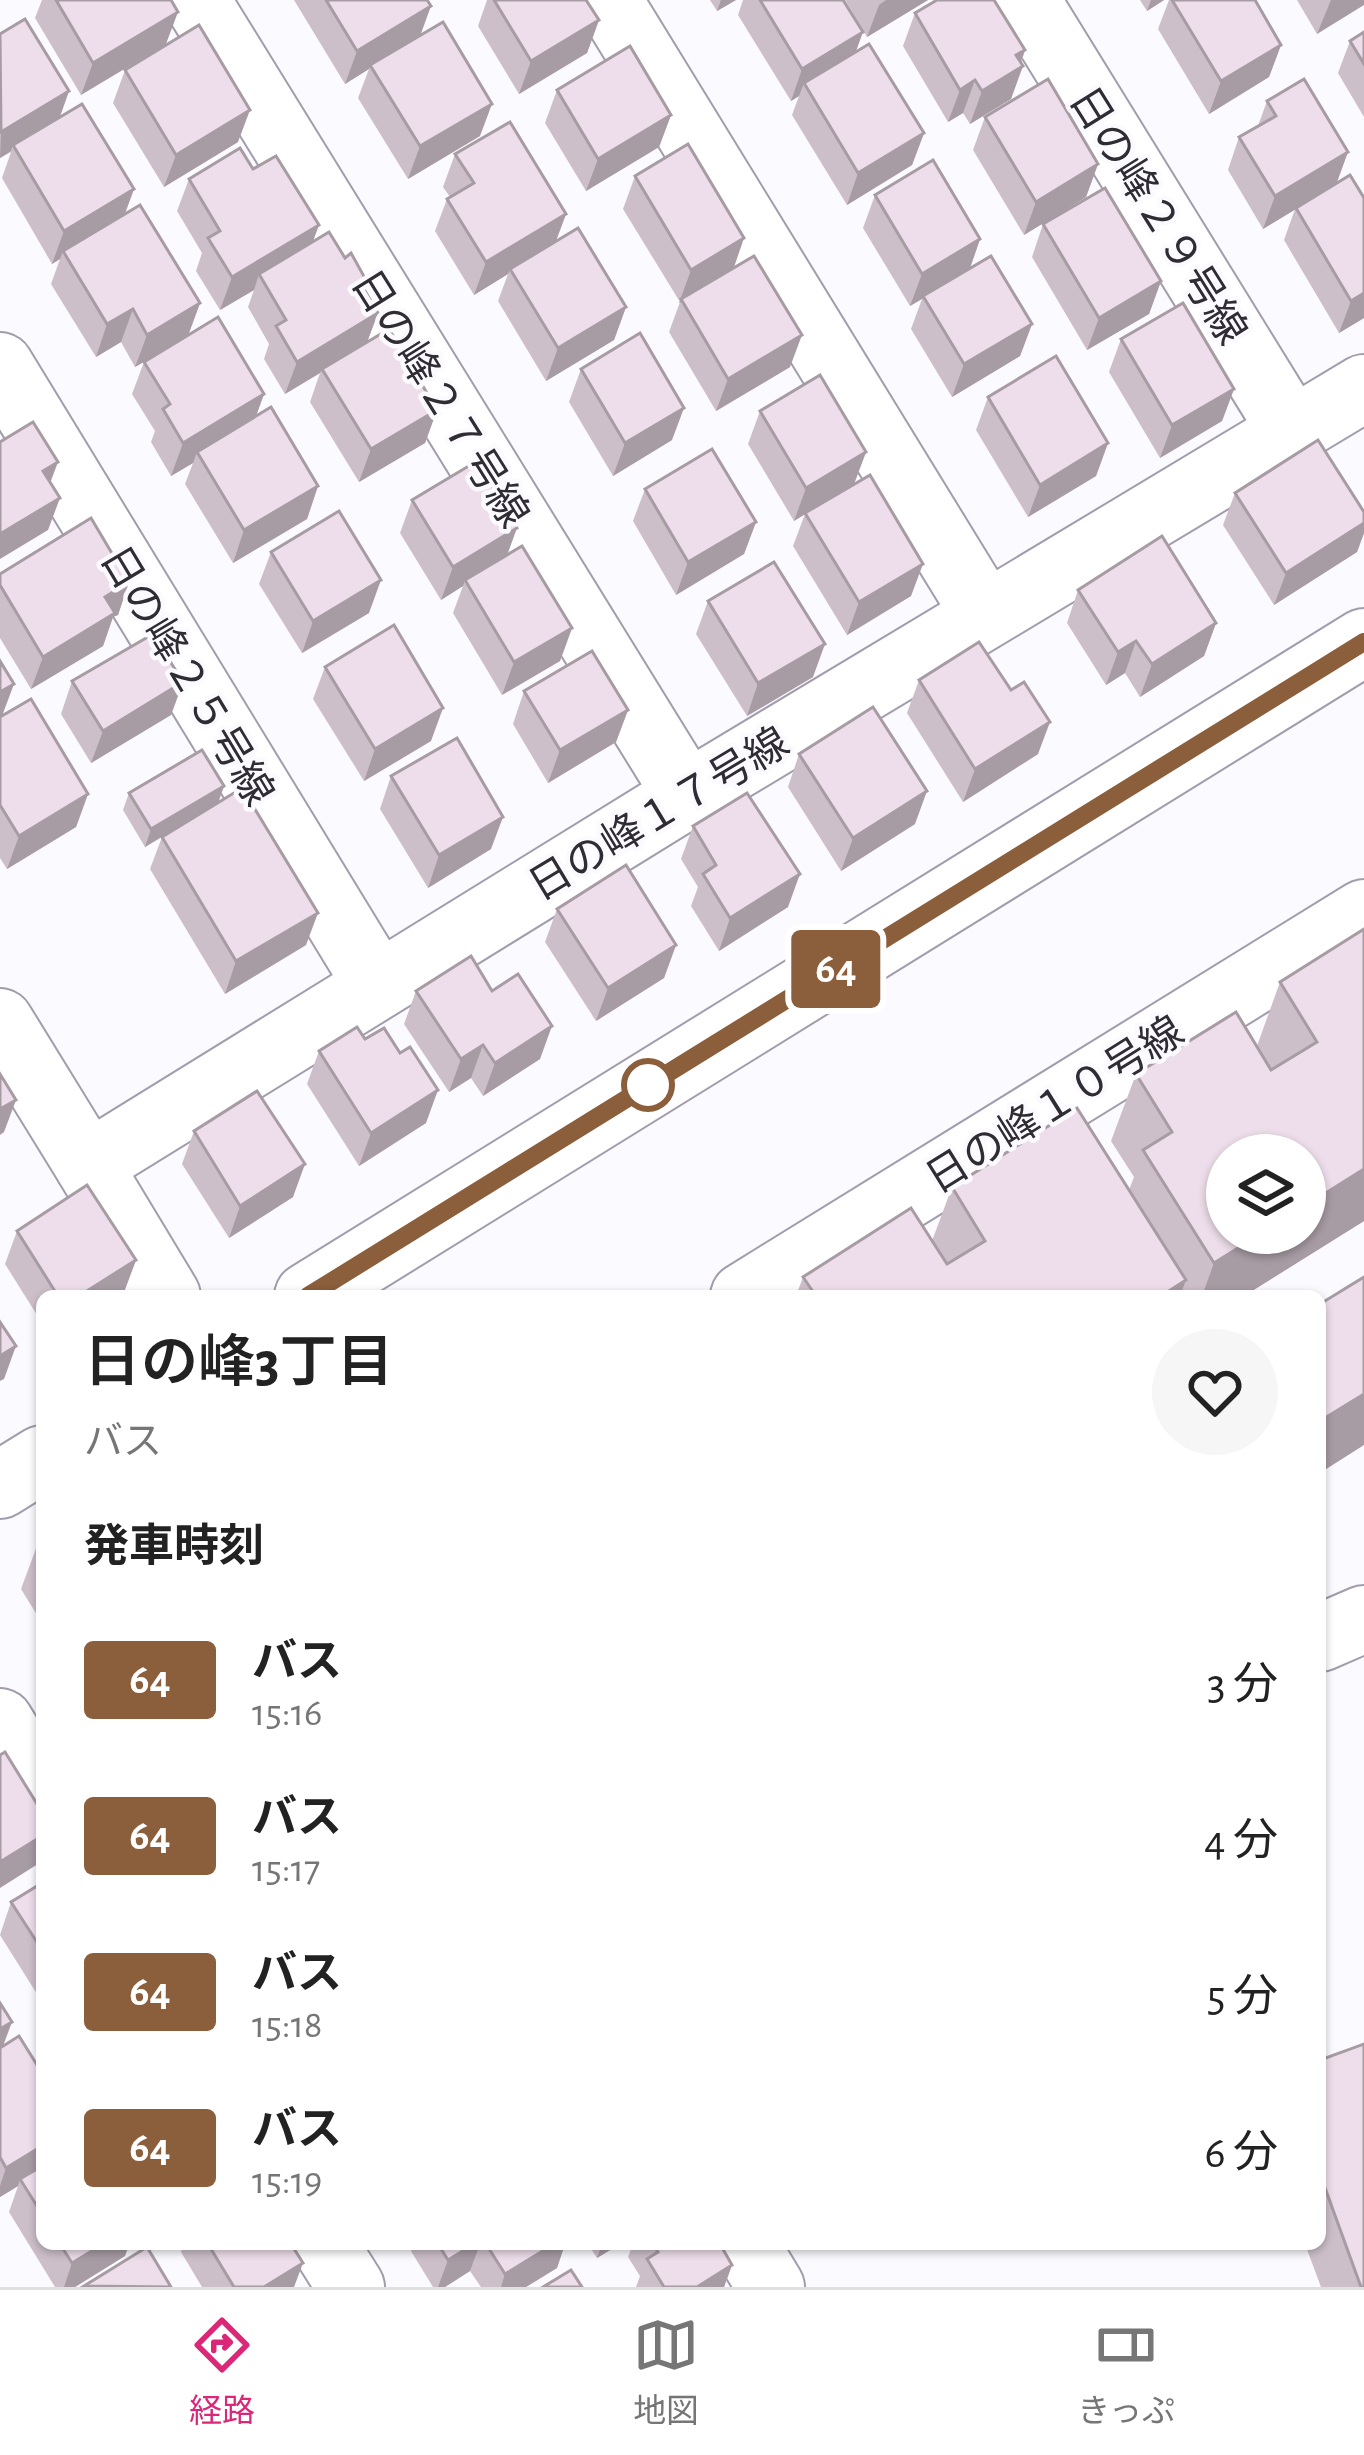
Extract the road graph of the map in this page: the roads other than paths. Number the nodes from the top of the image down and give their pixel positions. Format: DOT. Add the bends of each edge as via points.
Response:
graph roads {
  1 [pos="196,0"];
  2 [pos="608,0"];
  3 [pos="1026,0"];
  4 [pos="0,366"];
  5 [pos="1364,388"];
  6 [pos="1292,431"];
  7 [pos="985,614"];
  8 [pos="1364,642"];
  9 [pos="687,795"];
  10 [pos="1364,913"];
  11 [pos="376,984"];
  12 [pos="0,1022"];
  13 [pos="88,1166"];
  14 [pos="163,1290"];
  15 [pos="318,1290"];
  16 [pos="754,1290"];
  17 [pos="36,1464"];
  18 [pos="0,1485"];
  19 [pos="1364,1619"];
  20 [pos="1326,1635"];
  21 [pos="1,1727"];
  22 [pos="36,1781"];
  23 [pos="328,2250"];
  24 [pos="749,2250"];
  25 [pos="351,2287"];
  26 [pos="771,2287"];
  1 -- 9 [label="street, 日の峰２７号線"];
  2 -- 7 [label="street"];
  3 -- 6 [label="street, 日の峰２９号線"];
  4 -- 11 [label="street, 日の峰２５号線"];
  5 -- 6 [label="street, 日の峰１７号線"];
  6 -- 7 [label="street, 日の峰１７号線"];
  7 -- 9 [label="street, 日の峰１７号線"];
  8 -- 15 [label="street"];
  9 -- 11 [label="street, 日の峰１７号線"];
  10 -- 16 [label="street, 日の峰１０号線"];
  11 -- 13 [label="street, 日の峰１７号線"];
  12 -- 13 [label="street"];
  13 -- 14 [label="street"];
  17 -- 18 [label="street"];
  19 -- 20 [label="street"];
  21 -- 22 [label="street"];
  23 -- 25 [label="street"];
  24 -- 26 [label="street"];
}
